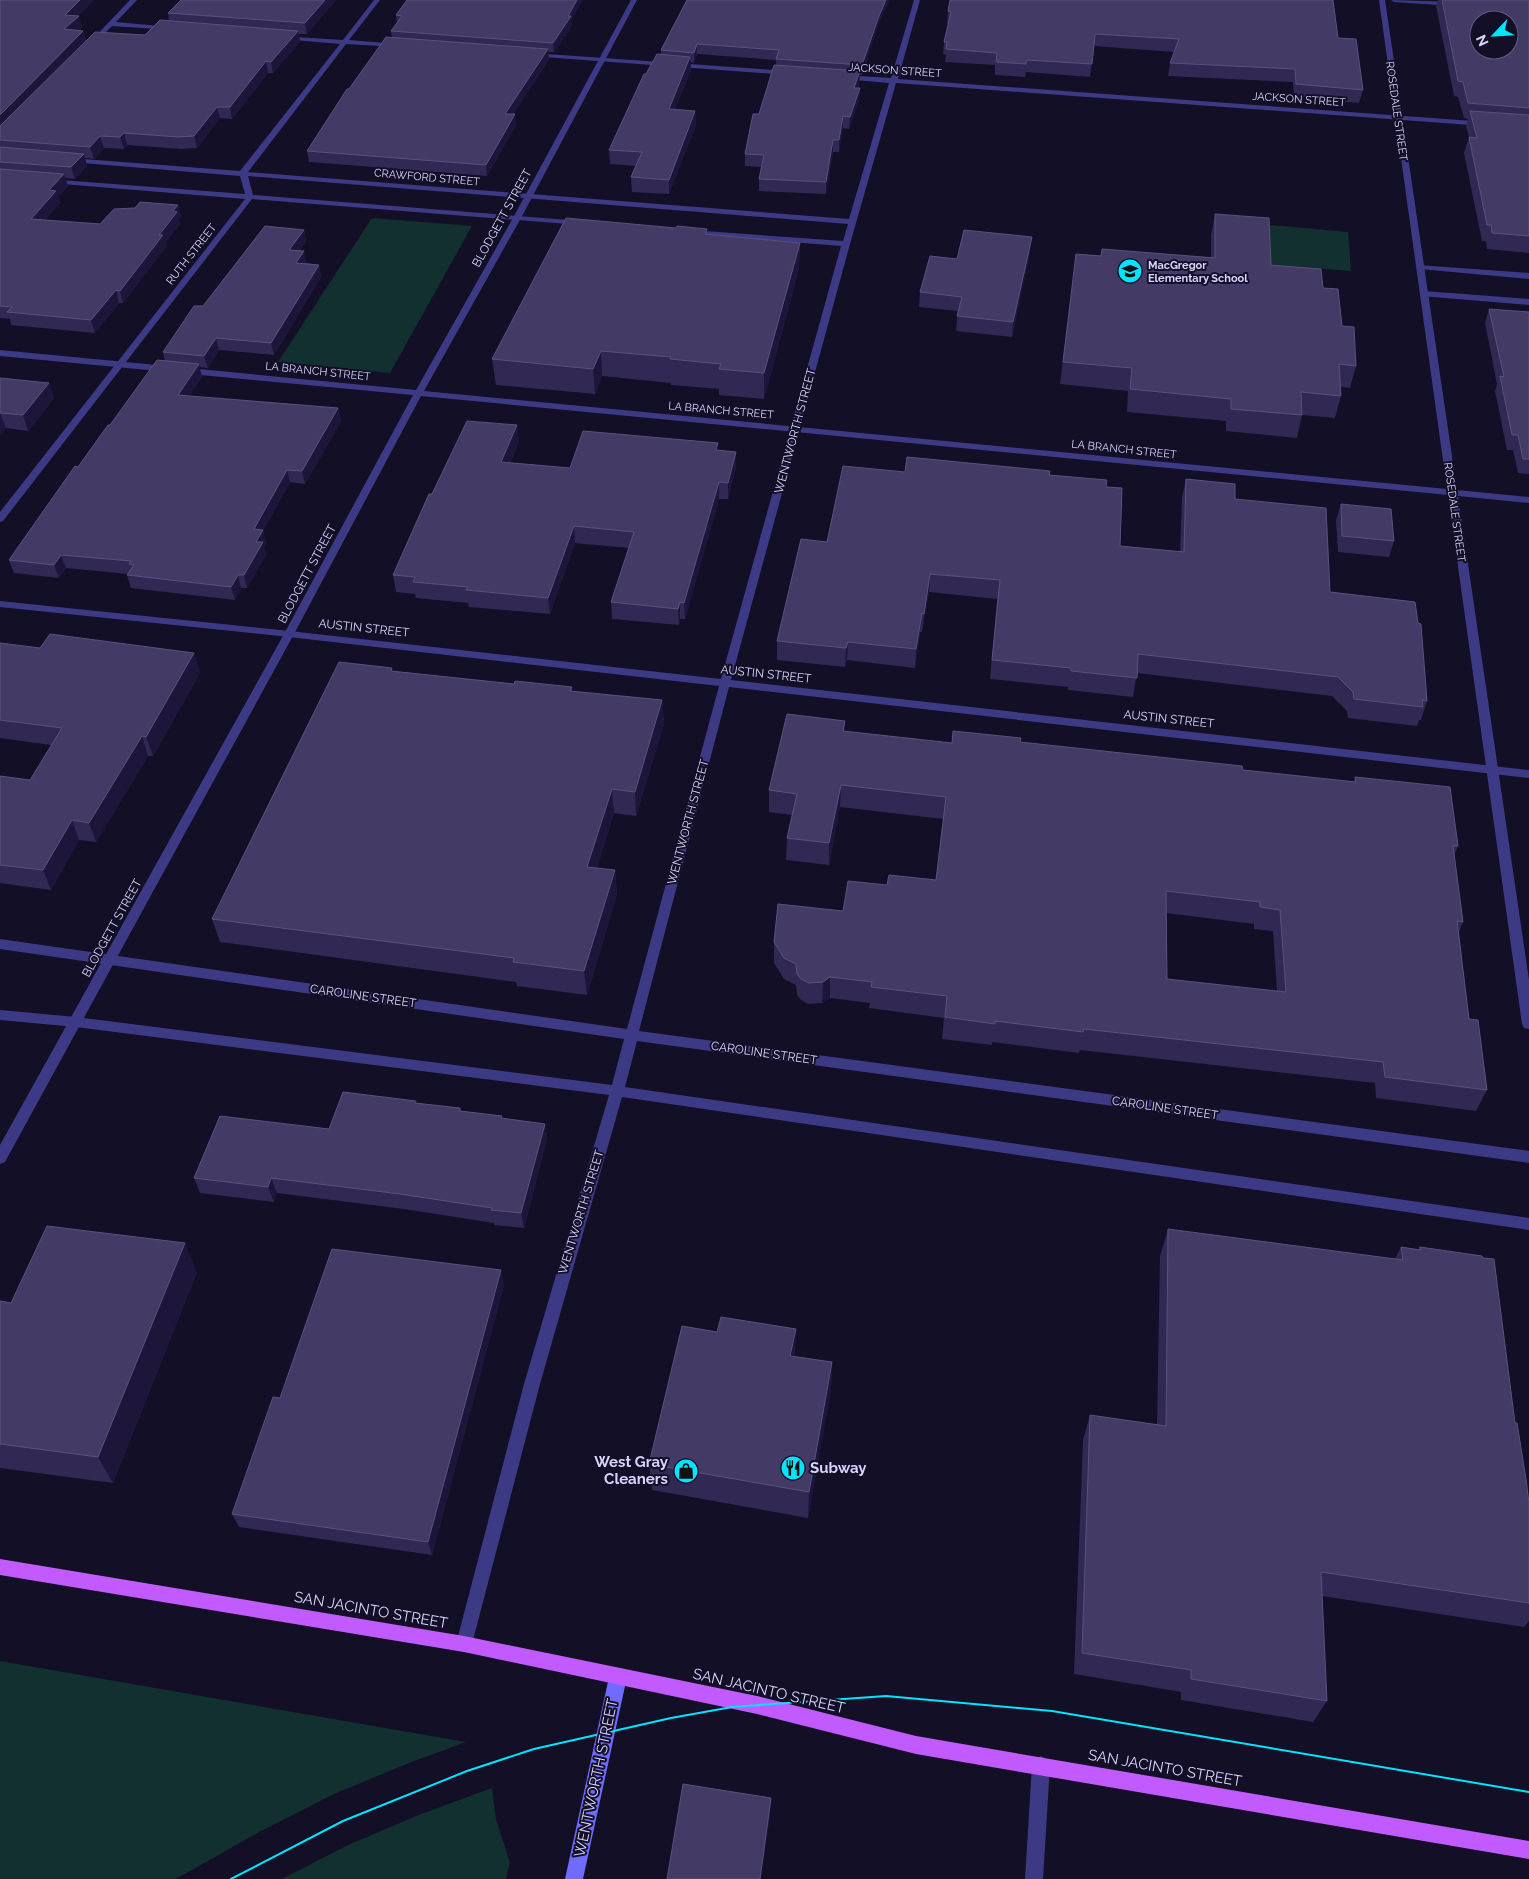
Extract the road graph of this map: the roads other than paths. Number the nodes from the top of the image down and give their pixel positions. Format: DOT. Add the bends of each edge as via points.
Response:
graph roads {
  1 [pos="134,0"];
  2 [pos="377,0"];
  3 [pos="634,0"];
  4 [pos="917,0"];
  5 [pos="1382,0"];
  6 [pos="1394,0"];
  7 [pos="1459,4"];
  8 [pos="110,24"];
  9 [pos="178,29"];
  10 [pos="275,37"];
  11 [pos="343,42"];
  12 [pos="402,46"];
  13 [pos="87,48"];
  14 [pos="519,54"];
  15 [pos="602,60"];
  16 [pos="798,74"];
  17 [pos="836,77"];
  18 [pos="894,81"];
  19 [pos="1398,118"];
  20 [pos="1492,124"];
  21 [pos="58,159"];
  22 [pos="243,173"];
  23 [pos="39,180"];
  24 [pos="250,197"];
  25 [pos="528,197"];
  26 [pos="517,218"];
  27 [pos="852,222"];
  28 [pos="595,224"];
  29 [pos="682,231"];
  30 [pos="846,244"];
  31 [pos="1420,267"];
  32 [pos="1529,276"];
  33 [pos="1424,294"];
  34 [pos="1529,302"];
  35 [pos="0,353"];
  36 [pos="119,364"];
  37 [pos="418,394"];
  38 [pos="796,429"];
  39 [pos="1452,493"];
  40 [pos="1529,500"];
  41 [pos="0,519"];
  42 [pos="0,604"];
  43 [pos="289,634"];
  44 [pos="725,683"];
  45 [pos="1492,770"];
  46 [pos="1529,774"];
  47 [pos="0,944"];
  48 [pos="108,958"];
  49 [pos="0,1015"];
  50 [pos="76,1022"];
  51 [pos="1529,1024"];
  52 [pos="632,1036"];
  53 [pos="617,1091"];
  54 [pos="1529,1157"];
  55 [pos="0,1158"];
  56 [pos="1529,1224"];
  57 [pos="0,1566"];
  58 [pos="464,1644"];
  59 [pos="618,1677"];
  60 [pos="1041,1765"];
  61 [pos="1529,1850"];
  62 [pos="574,1879"];
  63 [pos="1034,1879"];
  1 -- 8 [label="street"];
  2 -- 11 [label="street"];
  3 -- 15 [label="street, BLODGETT STREET"];
  4 -- 18 [label="street, WENTWORTH STREET"];
  5 -- 19 [label="street, ROSEDALE STREET"];
  6 -- 7 [label="street"];
  8 -- 9 [label="street"];
  8 -- 13 [label="street"];
  10 -- 11 [label="street"];
  11 -- 12 [label="street"];
  11 -- 22 [label="street"];
  14 -- 15 [label="street"];
  15 -- 16 [label="street"];
  15 -- 25 [label="street, BLODGETT STREET"];
  17 -- 18 [label="street, JACKSON STREET"];
  18 -- 19 [label="street, JACKSON STREET"];
  18 -- 27 [label="street, WENTWORTH STREET"];
  19 -- 20 [label="street, JACKSON STREET"];
  19 -- 31 [label="street, ROSEDALE STREET"];
  21 -- 22 [label="street, CRAWFORD STREET"];
  22 -- 24 [label="street"];
  22 -- 25 [label="street, CRAWFORD STREET"];
  23 -- 24 [label="street"];
  24 -- 26 [label="street"];
  24 -- 36 [label="street, RUTH STREET"];
  25 -- 26 [label="street, BLODGETT STREET"];
  25 -- 27 [label="street, CRAWFORD STREET"];
  26 -- 28 [label="street"];
  26 -- 37 [label="street, BLODGETT STREET"];
  27 -- 30 [label="street, WENTWORTH STREET"];
  29 -- 30 [label="street"];
  30 -- 38 [label="street, WENTWORTH STREET"];
  31 -- 32 [label="street"];
  31 -- 33 [label="street, ROSEDALE STREET"];
  33 -- 34 [label="street"];
  33 -- 39 [label="street, ROSEDALE STREET"];
  35 -- 36 [label="street, LA BRANCH STREET"];
  36 -- 37 [label="street, LA BRANCH STREET"];
  36 -- 41 [label="street, RUTH STREET"];
  37 -- 38 [label="street, LA BRANCH STREET"];
  37 -- 43 [label="street, BLODGETT STREET"];
  38 -- 39 [label="street, LA BRANCH STREET"];
  38 -- 44 [label="street, WENTWORTH STREET"];
  39 -- 40 [label="street, LA BRANCH STREET"];
  39 -- 45 [label="street, ROSEDALE STREET"];
  42 -- 43 [label="street, AUSTIN STREET"];
  43 -- 44 [label="street, AUSTIN STREET"];
  43 -- 48 [label="street, BLODGETT STREET"];
  44 -- 45 [label="street, AUSTIN STREET"];
  44 -- 52 [label="street, WENTWORTH STREET"];
  45 -- 46 [label="street, AUSTIN STREET"];
  45 -- 51 [label="street, ROSEDALE STREET"];
  47 -- 48 [label="street, CAROLINE STREET"];
  48 -- 50 [label="street, BLODGETT STREET"];
  48 -- 52 [label="street, CAROLINE STREET"];
  49 -- 50 [label="street"];
  50 -- 53 [label="street"];
  50 -- 55 [label="street, BLODGETT STREET"];
  52 -- 53 [label="street, WENTWORTH STREET"];
  52 -- 54 [label="street, CAROLINE STREET"];
  53 -- 56 [label="street"];
  53 -- 58 [label="street, WENTWORTH STREET" via="566,1262"];
  57 -- 58 [label="main road, SAN JACINTO STREET"];
  58 -- 59 [label="main road, SAN JACINTO STREET"];
  59 -- 60 [label="main road, SAN JACINTO STREET" via="757,1706 916,1746"];
  59 -- 62 [label="main road, WENTWORTH STREET"];
  60 -- 61 [label="main road, SAN JACINTO STREET"];
  60 -- 63 [label="street"];
}
